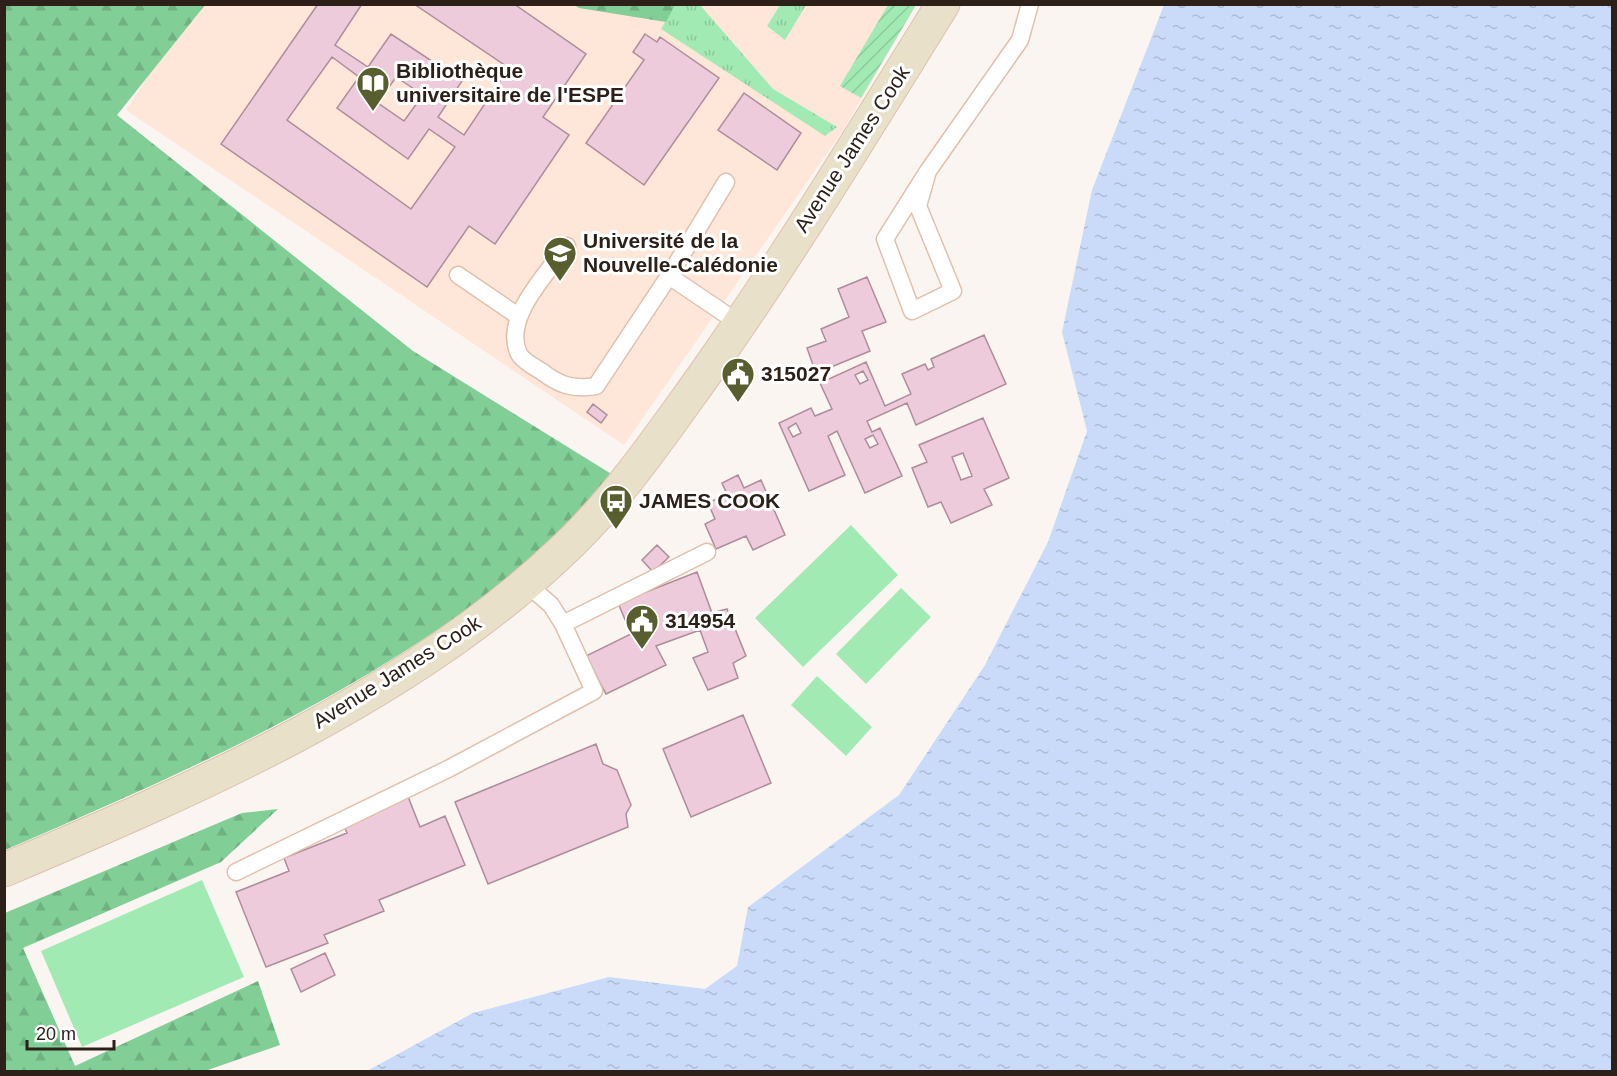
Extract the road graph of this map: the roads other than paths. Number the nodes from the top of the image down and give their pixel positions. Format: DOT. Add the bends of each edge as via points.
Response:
graph roads {
  1 [pos="943,4"];
  2 [pos="1030,4"];
  3 [pos="928,171"];
  4 [pos="726,182"];
  5 [pos="567,246"];
  6 [pos="458,276"];
  7 [pos="669,276"];
  8 [pos="518,316"];
  9 [pos="740,324"];
  10 [pos="707,552"];
  11 [pos="527,584"];
  12 [pos="563,624"];
  13 [pos="4,870"];
  14 [pos="236,872"];
  1 -- 9 [label="main road, Avenue James Cook"];
  2 -- 3 [label="lane" via="1020,40"];
  3 -- 3 [label="lane" via="885,239 912,311 954,291 918,206"];
  4 -- 7 [label="lane"];
  5 -- 8 [label="lane"];
  6 -- 8 [label="lane"];
  7 -- 8 [label="lane" via="596,386 580,389 558,384 520,356 514,333"];
  7 -- 9 [label="lane"];
  9 -- 11 [label="main road, Avenue James Cook" via="653,447 562,552"];
  10 -- 12 [label="lane"];
  11 -- 12 [label="lane" via="551,605"];
  11 -- 13 [label="main road, Avenue James Cook" via="460,637 344,709 132,816"];
  12 -- 14 [label="lane" via="594,691 450,768"];
}
